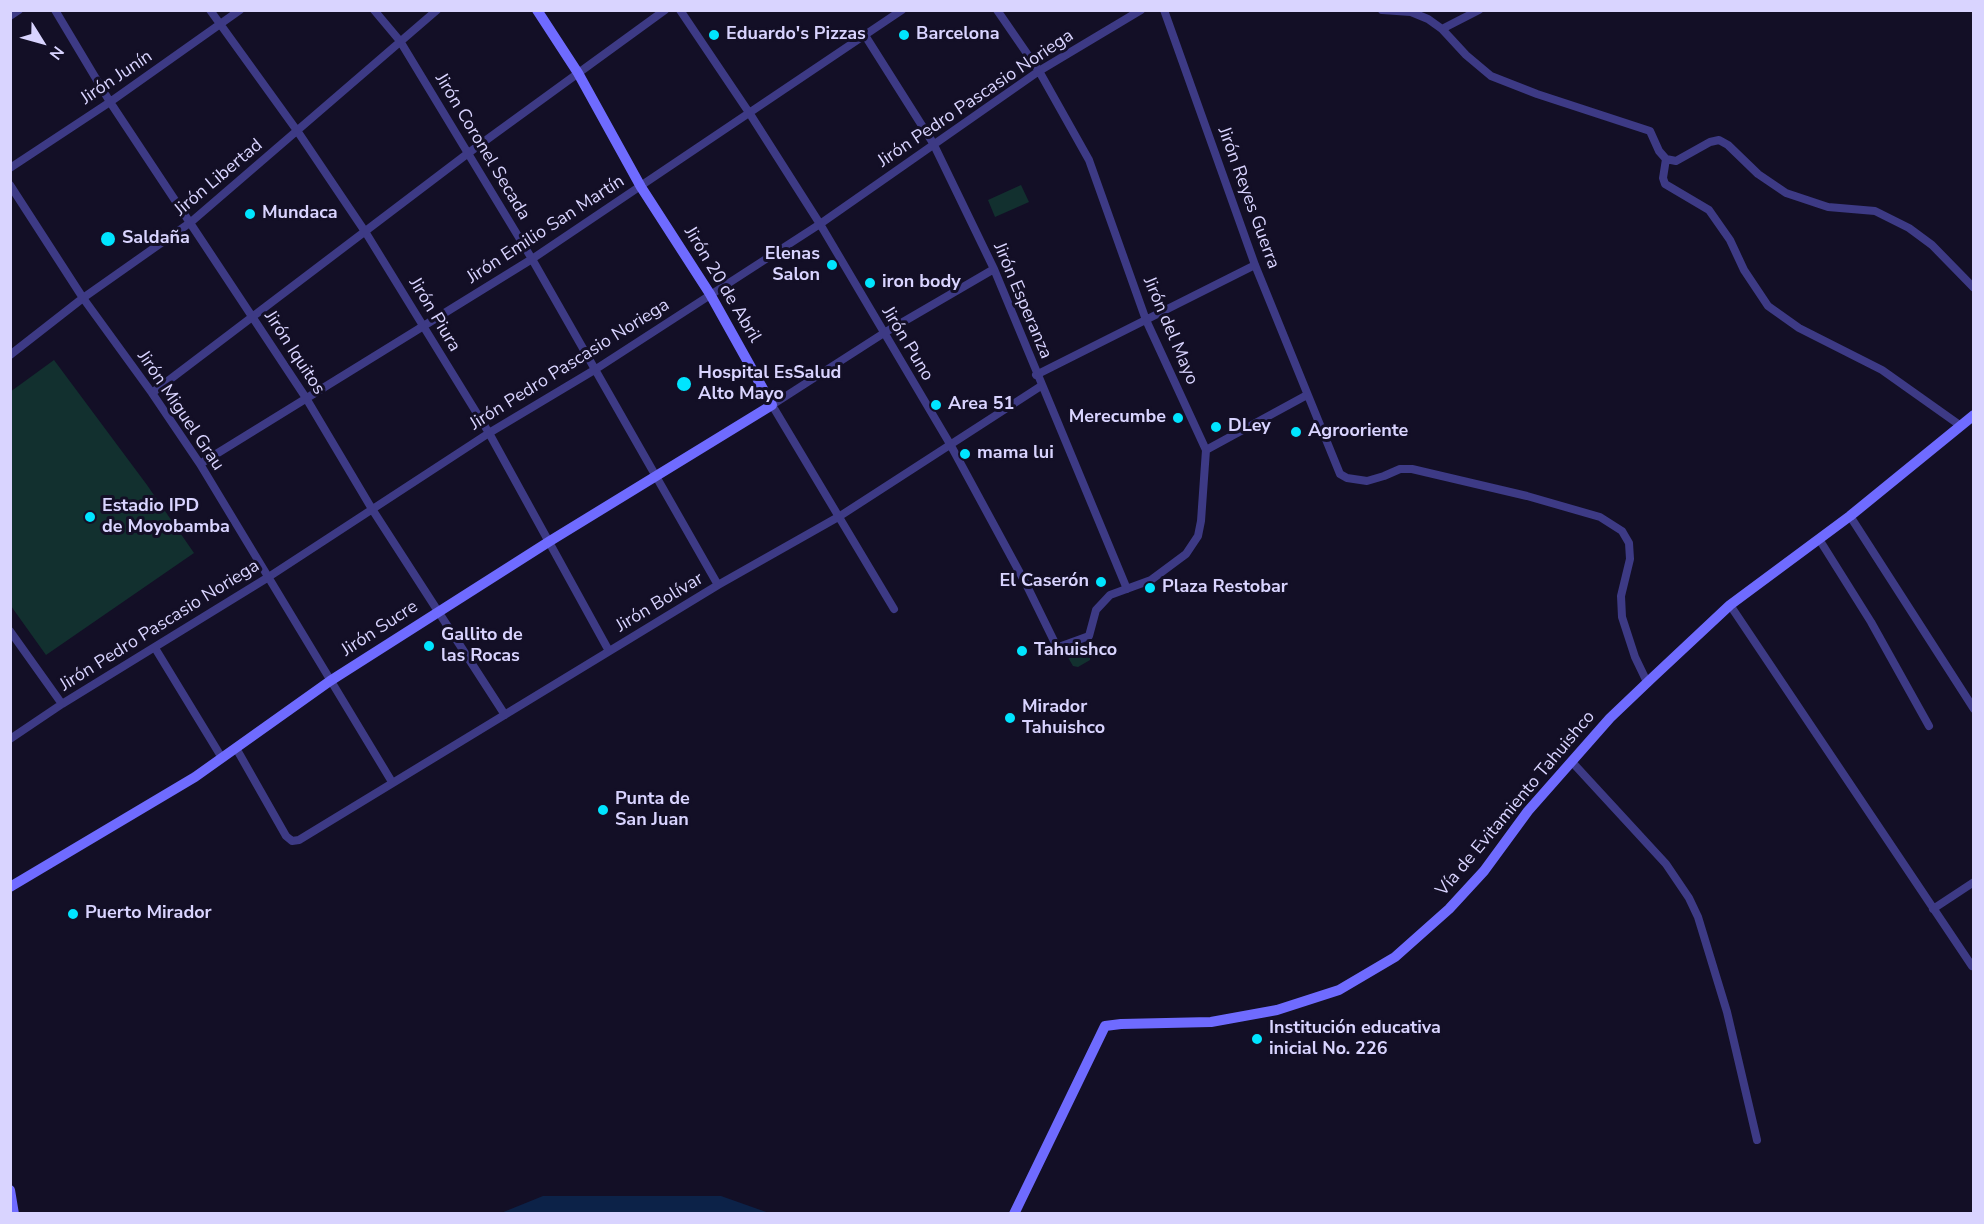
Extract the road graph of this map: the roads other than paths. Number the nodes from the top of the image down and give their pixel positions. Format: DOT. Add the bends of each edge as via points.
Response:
graph roads {
  1 [pos="20,10"];
  2 [pos="55,10"];
  3 [pos="210,10"];
  4 [pos="240,10"];
  5 [pos="374,10"];
  6 [pos="437,10"];
  7 [pos="537,10"];
  8 [pos="665,10"];
  9 [pos="680,10"];
  10 [pos="902,10"];
  11 [pos="997,10"];
  12 [pos="1141,10"];
  13 [pos="1164,10"];
  14 [pos="1382,10"];
  15 [pos="1479,10"];
  16 [pos="891,14"];
  17 [pos="10,16"];
  18 [pos="220,25"];
  19 [pos="1442,29"];
  20 [pos="866,37"];
  21 [pos="400,41"];
  22 [pos="1039,71"];
  23 [pos="578,73"];
  24 [pos="110,102"];
  25 [pos="750,114"];
  26 [pos="298,132"];
  27 [pos="933,143"];
  28 [pos="468,154"];
  29 [pos="1666,159"];
  30 [pos="10,168"];
  31 [pos="10,184"];
  32 [pos="641,187"];
  33 [pos="191,222"];
  34 [pos="820,224"];
  35 [pos="366,233"];
  36 [pos="532,259"];
  37 [pos="1255,265"];
  38 [pos="994,269"];
  39 [pos="1974,288"];
  40 [pos="710,294"];
  41 [pos="82,298"];
  42 [pos="253,319"];
  43 [pos="1146,321"];
  44 [pos="423,325"];
  45 [pos="884,333"];
  46 [pos="10,355"];
  47 [pos="596,369"];
  48 [pos="1036,375"];
  49 [pos="1041,386"];
  50 [pos="152,393"];
  51 [pos="1307,395"];
  52 [pos="306,398"];
  53 [pos="772,405"];
  54 [pos="1974,415"];
  55 [pos="1961,426"];
  56 [pos="489,433"];
  57 [pos="950,444"];
  58 [pos="1206,450"];
  59 [pos="200,464"];
  60 [pos="655,475"];
  61 [pos="372,509"];
  62 [pos="840,516"];
  63 [pos="1850,516"];
  64 [pos="1819,539"];
  65 [pos="550,541"];
  66 [pos="267,578"];
  67 [pos="718,585"];
  68 [pos="1127,589"];
  69 [pos="1730,604"];
  70 [pos="894,609"];
  71 [pos="437,612"];
  72 [pos="10,631"];
  73 [pos="1089,636"];
  74 [pos="155,648"];
  75 [pos="609,651"];
  76 [pos="330,681"];
  77 [pos="1647,682"];
  78 [pos="62,704"];
  79 [pos="1974,709"];
  80 [pos="505,715"];
  81 [pos="1929,726"];
  82 [pos="10,739"];
  83 [pos="236,748"];
  84 [pos="222,758"];
  85 [pos="1572,762"];
  86 [pos="392,782"];
  87 [pos="1974,882"];
  88 [pos="10,887"];
  89 [pos="1933,909"];
  90 [pos="1972,966"];
  91 [pos="1757,1140"];
  92 [pos="10,1190"];
  93 [pos="14,1214"];
  94 [pos="1014,1214"];
  1 -- 17 [label="street"];
  2 -- 24 [label="street, Jirón Iquitos"];
  3 -- 18 [label="street, Jirón Piura"];
  4 -- 18 [label="street, Jirón Junín"];
  5 -- 21 [label="street, Jirón Coronel Secada"];
  6 -- 21 [label="street, Jirón Libertad"];
  7 -- 23 [label="street, Jirón 20 de Abril"];
  8 -- 23 [label="street"];
  9 -- 25 [label="street, Jirón Puno"];
  10 -- 16 [label="street, Jirón Emilio San Martín"];
  11 -- 22 [label="street, Jirón del Mayo"];
  12 -- 22 [label="street, Jirón Pedro Pascasio Noriega"];
  13 -- 37 [label="street, Jirón Reyes Guerra"];
  14 -- 19 [label="street" via="1411,12"];
  15 -- 19 [label="street"];
  16 -- 20 [label="street, Jirón Emilio San Martín"];
  18 -- 24 [label="street, Jirón Junín"];
  18 -- 26 [label="street, Jirón Piura"];
  19 -- 29 [label="street" via="1491,76 1650,131"];
  20 -- 25 [label="street, Jirón Emilio San Martín"];
  20 -- 27 [label="street, Jirón Esperanza"];
  21 -- 26 [label="street, Jirón Libertad"];
  21 -- 28 [label="street, Jirón Coronel Secada"];
  22 -- 27 [label="street, Jirón Pedro Pascasio Noriega"];
  22 -- 43 [label="street, Jirón del Mayo" via="1089,160"];
  23 -- 28 [label="street"];
  23 -- 32 [label="street, Jirón 20 de Abril"];
  24 -- 30 [label="street, Jirón Junín"];
  24 -- 33 [label="street, Jirón Iquitos"];
  25 -- 32 [label="street, Jirón Emilio San Martín"];
  25 -- 34 [label="street, Jirón Puno"];
  26 -- 33 [label="street, Jirón Libertad"];
  26 -- 35 [label="street, Jirón Piura"];
  27 -- 34 [label="street, Jirón Pedro Pascasio Noriega"];
  27 -- 38 [label="street, Jirón Esperanza"];
  28 -- 35 [label="street"];
  28 -- 36 [label="street, Jirón Coronel Secada"];
  29 -- 39 [label="street" via="1677,161 1719,140 1786,193 1828,207 1875,211 1910,228"];
  29 -- 55 [label="street" via="1665,184 1709,210 1768,306 1799,328 1882,370"];
  31 -- 41 [label="street, Jirón Miguel Grau"];
  32 -- 36 [label="street, Jirón Emilio San Martín"];
  32 -- 40 [label="street, Jirón 20 de Abril"];
  33 -- 41 [label="street, Jirón Libertad"];
  33 -- 42 [label="street, Jirón Iquitos"];
  34 -- 40 [label="street, Jirón Pedro Pascasio Noriega"];
  34 -- 45 [label="street, Jirón Puno"];
  35 -- 42 [label="street"];
  35 -- 44 [label="street, Jirón Piura"];
  36 -- 44 [label="street, Jirón Emilio San Martín"];
  36 -- 47 [label="street, Jirón Coronel Secada"];
  37 -- 43 [label="street"];
  37 -- 51 [label="street, Jirón Reyes Guerra"];
  38 -- 45 [label="street"];
  38 -- 48 [label="street, Jirón Esperanza"];
  40 -- 47 [label="street, Jirón Pedro Pascasio Noriega"];
  40 -- 53 [label="street, Jirón 20 de Abril"];
  41 -- 46 [label="street, Jirón Libertad"];
  41 -- 50 [label="street, Jirón Miguel Grau"];
  42 -- 50 [label="street"];
  42 -- 52 [label="street, Jirón Iquitos"];
  43 -- 48 [label="street"];
  43 -- 58 [label="street, Jirón del Mayo"];
  44 -- 52 [label="street, Jirón Emilio San Martín"];
  44 -- 56 [label="street, Jirón Piura"];
  45 -- 53 [label="street"];
  45 -- 57 [label="street, Jirón Puno"];
  47 -- 56 [label="street, Jirón Pedro Pascasio Noriega"];
  47 -- 60 [label="street, Jirón Coronel Secada"];
  48 -- 49 [label="street, Jirón Esperanza"];
  49 -- 57 [label="street, Jirón Bolívar"];
  49 -- 68 [label="street, Jirón Esperanza"];
  50 -- 59 [label="street, Jirón Miguel Grau"];
  51 -- 58 [label="street"];
  51 -- 77 [label="street, Jirón Reyes Guerra" via="1340,474 1347,478 1367,481 1400,469 1412,469 1600,517 1622,531 1629,543 1630,559 1621,596 1622,617"];
  52 -- 59 [label="street, Jirón Emilio San Martín"];
  52 -- 61 [label="street, Jirón Iquitos"];
  53 -- 60 [label="street, Jirón Sucre"];
  53 -- 62 [label="street, Jirón 20 de Abril"];
  54 -- 55 [label="street, Vía de Evitamiento Tahuishco"];
  55 -- 63 [label="street, Vía de Evitamiento Tahuishco"];
  56 -- 61 [label="street, Jirón Pedro Pascasio Noriega"];
  56 -- 65 [label="street, Jirón Piura"];
  57 -- 62 [label="street, Jirón Bolívar"];
  57 -- 73 [label="street, Jirón Puno" via="1055,645"];
  58 -- 68 [label="street, Jirón del Mayo" via="1198,536 1186,554 1151,580"];
  59 -- 66 [label="street, Jirón Miguel Grau"];
  60 -- 65 [label="street, Jirón Sucre"];
  60 -- 67 [label="street, Jirón Coronel Secada"];
  61 -- 66 [label="street, Jirón Pedro Pascasio Noriega"];
  61 -- 71 [label="street, Jirón Iquitos"];
  62 -- 67 [label="street, Jirón Bolívar"];
  62 -- 70 [label="street, Jirón 20 de Abril"];
  63 -- 64 [label="street, Vía de Evitamiento Tahuishco"];
  63 -- 79 [label="street"];
  64 -- 69 [label="street, Vía de Evitamiento Tahuishco"];
  64 -- 81 [label="street"];
  65 -- 71 [label="street, Jirón Sucre"];
  65 -- 75 [label="street, Jirón Piura"];
  66 -- 74 [label="street, Jirón Pedro Pascasio Noriega"];
  66 -- 76 [label="street, Jirón Miguel Grau"];
  67 -- 75 [label="street, Jirón Bolívar"];
  68 -- 73 [label="street, Jirón del Mayo" via="1110,595 1096,610"];
  69 -- 77 [label="street, Vía de Evitamiento Tahuishco"];
  69 -- 89 [label="street"];
  71 -- 76 [label="street, Jirón Sucre"];
  71 -- 80 [label="street, Jirón Iquitos"];
  72 -- 78 [label="street"];
  74 -- 78 [label="street, Jirón Pedro Pascasio Noriega"];
  74 -- 84 [label="street"];
  75 -- 80 [label="street, Jirón Bolívar"];
  76 -- 83 [label="street, Jirón Sucre"];
  76 -- 86 [label="street, Jirón Miguel Grau"];
  77 -- 85 [label="street, Vía de Evitamiento Tahuishco"];
  78 -- 82 [label="street, Jirón Pedro Pascasio Noriega"];
  80 -- 86 [label="street, Jirón Bolívar"];
  83 -- 84 [label="street, Jirón Sucre"];
  83 -- 86 [label="street, Jirón Bolívar" via="292,841"];
  84 -- 88 [label="street, Jirón Sucre"];
  85 -- 91 [label="street" via="1666,864 1689,898 1727,1012"];
  85 -- 94 [label="street, Vía de Evitamiento Tahuishco" via="1449,909 1395,957 1339,990 1277,1010 1211,1022 1105,1026"];
  87 -- 89 [label="street"];
  89 -- 90 [label="street"];
  92 -- 93 [label="street"];
}
